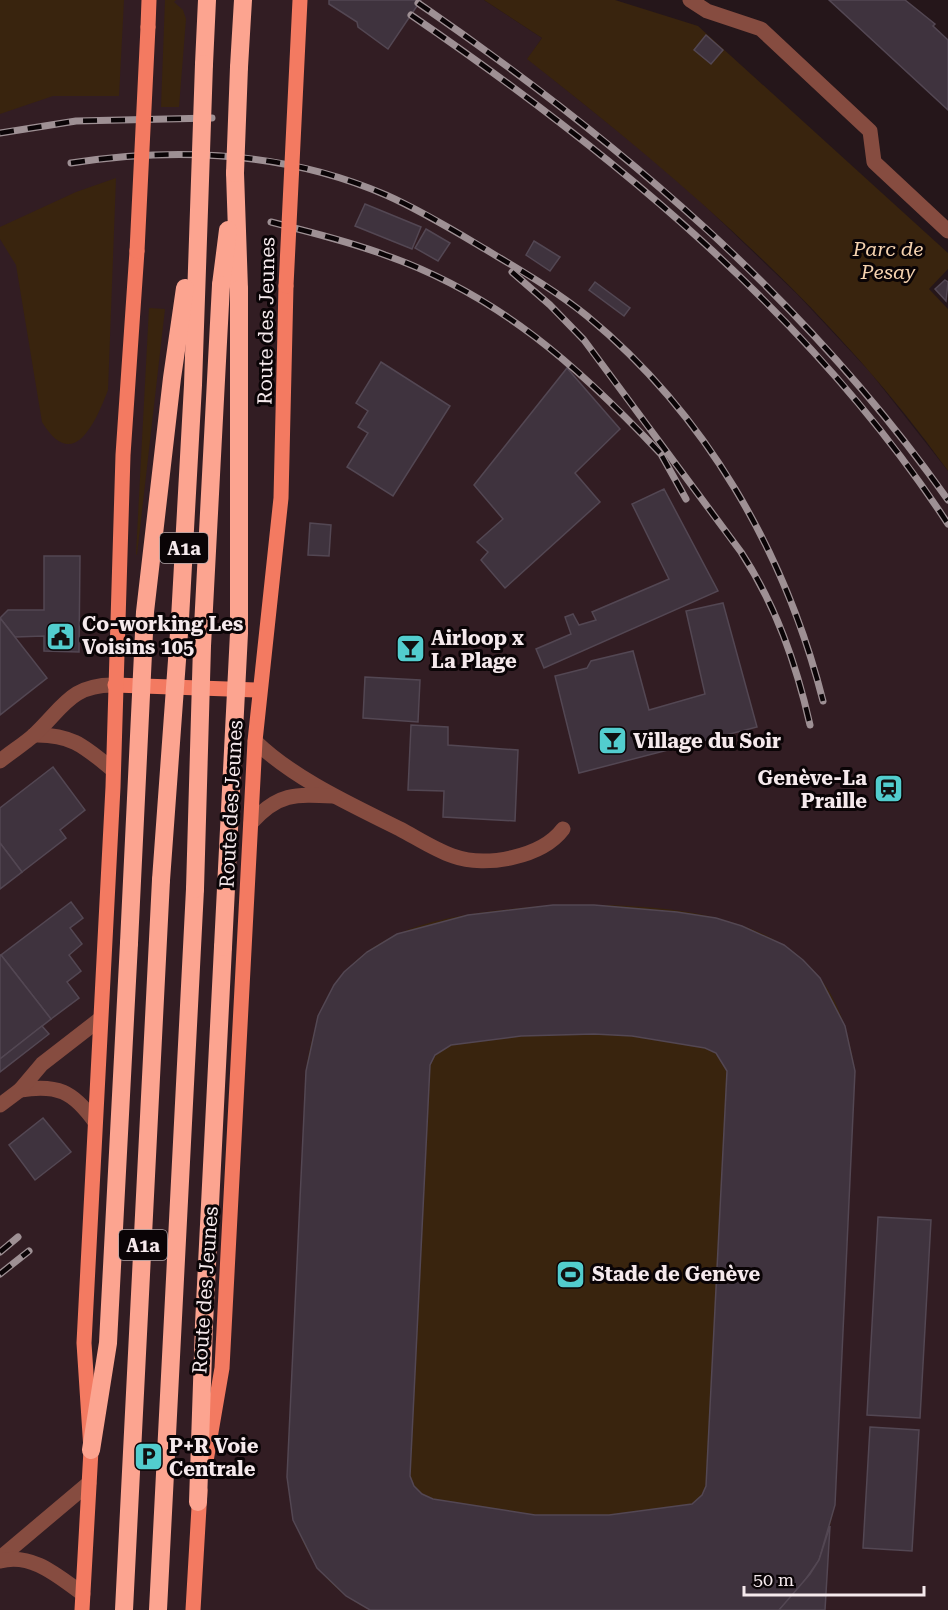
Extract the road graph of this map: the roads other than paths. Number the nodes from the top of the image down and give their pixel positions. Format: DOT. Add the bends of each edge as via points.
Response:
graph roads {
  1 [pos="149,0"];
  2 [pos="207,0"];
  3 [pos="243,0"];
  4 [pos="300,0"];
  5 [pos="690,0"];
  6 [pos="235,173"];
  7 [pos="197,215"];
  8 [pos="948,231"];
  9 [pos="115,685"];
  10 [pos="259,690"];
  11 [pos="34,735"];
  12 [pos="255,741"];
  13 [pos="0,761"];
  14 [pos="113,771"];
  15 [pos="336,796"];
  16 [pos="251,823"];
  17 [pos="563,829"];
  18 [pos="100,1019"];
  19 [pos="20,1090"];
  20 [pos="0,1105"];
  21 [pos="95,1122"];
  22 [pos="91,1450"];
  23 [pos="89,1483"];
  24 [pos="198,1502"];
  25 [pos="0,1560"];
  26 [pos="83,1594"];
  27 [pos="82,1610"];
  28 [pos="124,1610"];
  29 [pos="158,1610"];
  30 [pos="192,1610"];
  1 -- 9 [label="main road, bridge" via="123,455"];
  2 -- 7 [label="highway, A1a, bridge"];
  3 -- 6 [label="highway, A1a, bridge"];
  4 -- 10 [label="main road, Route des Jeunes, bridge" via="286,286 281,498"];
  5 -- 8 [label="street" via="707,11 761,29 870,130 874,162"];
  6 -- 24 [label="highway, bridge" via="241,555"];
  6 -- 29 [label="highway, A1a, bridge" via="221,285 201,646 195,890"];
  7 -- 22 [label="highway, bridge" via="172,378 145,612 108,1343"];
  7 -- 28 [label="highway, A1a, bridge" via="192,409 161,880"];
  9 -- 10 [label="main road"];
  9 -- 11 [label="street" via="95,684 77,693"];
  9 -- 14 [label="main road"];
  10 -- 12 [label="main road, Route des Jeunes"];
  11 -- 13 [label="street"];
  11 -- 14 [label="street" via="55,734 76,741"];
  12 -- 15 [label="street" via="271,756"];
  12 -- 16 [label="main road, Route des Jeunes"];
  14 -- 18 [label="main road"];
  15 -- 16 [label="street" via="288,796 266,806"];
  15 -- 17 [label="street" via="454,857 509,858 554,841"];
  16 -- 24 [label="main road, Route des Jeunes" via="222,1368"];
  18 -- 19 [label="street" via="42,1064"];
  18 -- 21 [label="main road"];
  19 -- 20 [label="street"];
  19 -- 21 [label="street" via="51,1088 65,1092"];
  21 -- 22 [label="main road" via="84,1342"];
  22 -- 23 [label="main road"];
  23 -- 25 [label="street"];
  23 -- 26 [label="main road"];
  24 -- 30 [label="main road, Route des Jeunes"];
  25 -- 26 [label="street" via="42,1565"];
  26 -- 27 [label="main road"];
}
